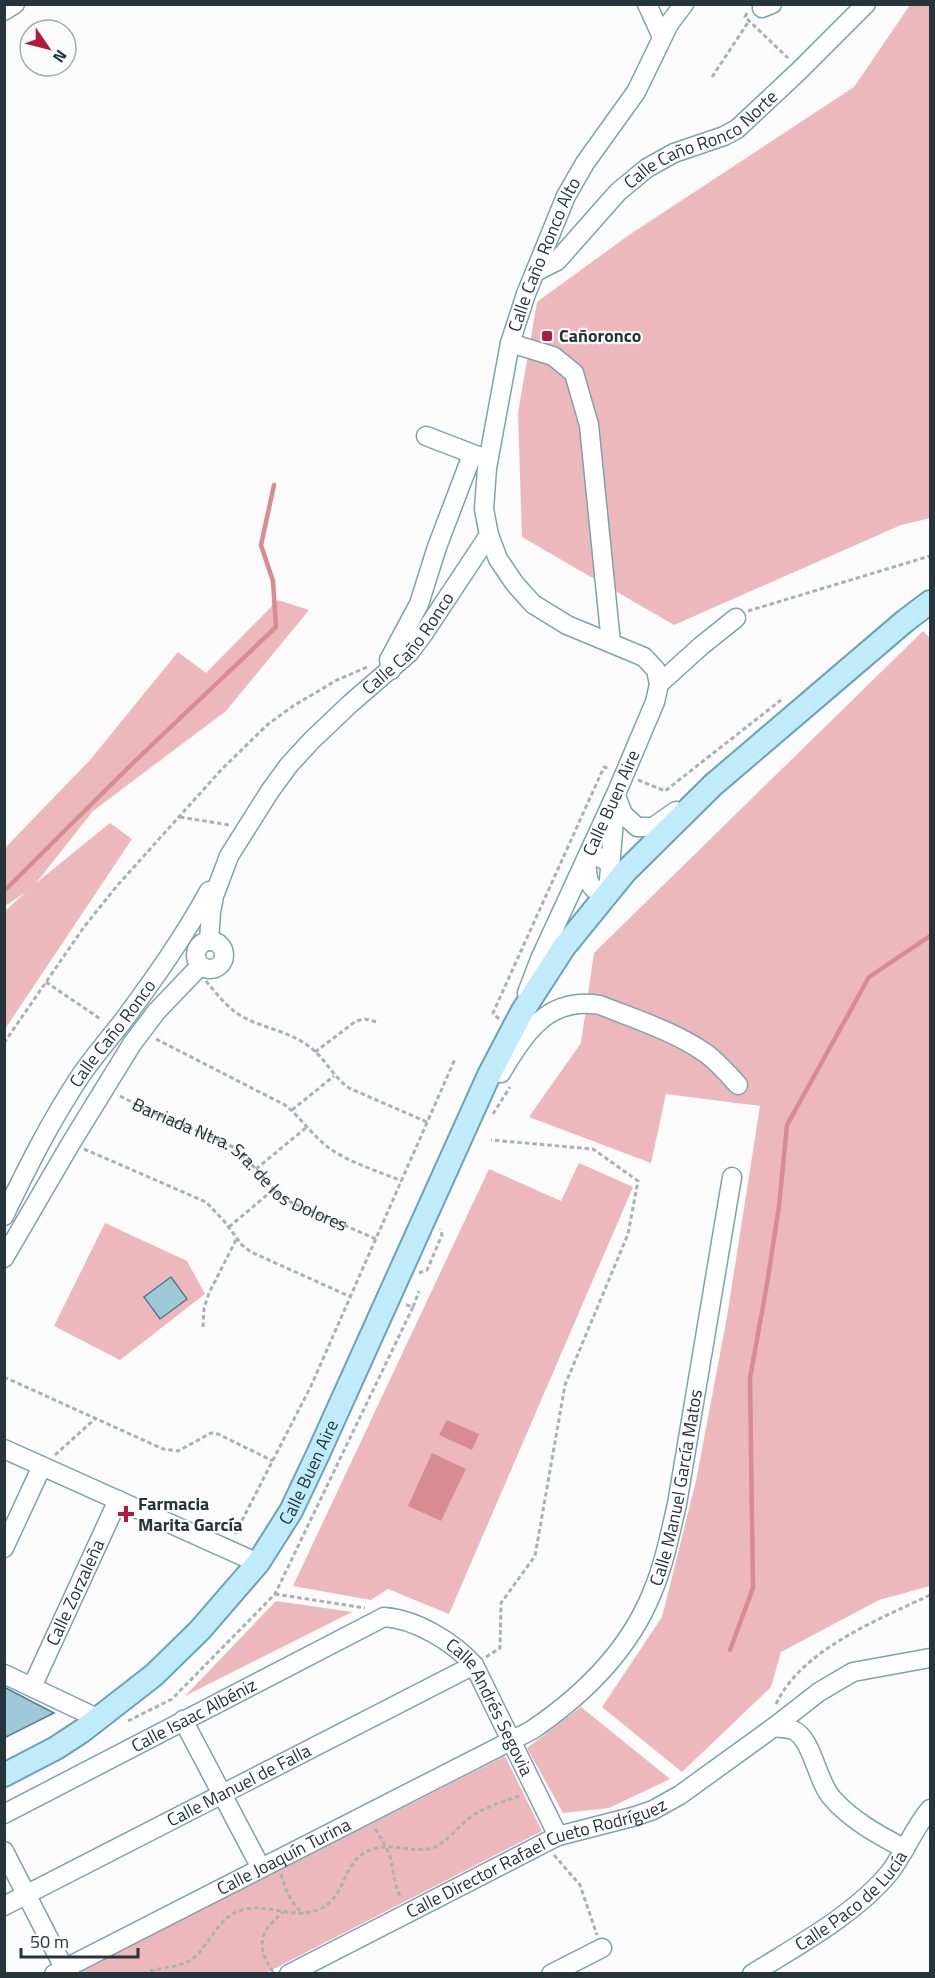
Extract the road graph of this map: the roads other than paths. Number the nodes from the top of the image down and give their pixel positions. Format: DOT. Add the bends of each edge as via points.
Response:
graph roads {
  1 [pos="15,4"];
  2 [pos="647,4"];
  3 [pos="684,4"];
  4 [pos="866,4"];
  5 [pos="4,11"];
  6 [pos="662,37"];
  7 [pos="535,272"];
  8 [pos="510,343"];
  9 [pos="426,436"];
  10 [pos="488,460"];
  11 [pos="469,463"];
  12 [pos="489,535"];
  13 [pos="930,602"];
  14 [pos="736,618"];
  15 [pos="611,643"];
  16 [pos="390,666"];
  17 [pos="659,684"];
  18 [pos="769,738"];
  19 [pos="713,785"];
  20 [pos="616,794"];
  21 [pos="229,856"];
  22 [pos="586,859"];
  23 [pos="610,863"];
  24 [pos="605,898"];
  25 [pos="522,1012"];
  26 [pos="489,1075"];
  27 [pos="738,1085"];
  28 [pos="459,1142"];
  29 [pos="732,1177"];
  30 [pos="4,1216"];
  31 [pos="4,1258"];
  32 [pos="4,1449"];
  33 [pos="42,1466"];
  34 [pos="118,1500"];
  35 [pos="4,1548"];
  36 [pos="258,1563"];
  37 [pos="384,1617"];
  38 [pos="930,1658"];
  39 [pos="474,1665"];
  40 [pos="4,1674"];
  41 [pos="32,1687"];
  42 [pos="99,1719"];
  43 [pos="183,1720"];
  44 [pos="774,1727"];
  45 [pos="512,1741"];
  46 [pos="8,1769"];
  47 [pos="222,1794"];
  48 [pos="930,1809"];
  49 [pos="4,1814"];
  50 [pos="550,1840"];
  51 [pos="905,1849"];
  52 [pos="4,1851"];
  53 [pos="261,1868"];
  54 [pos="26,1894"];
  55 [pos="4,1906"];
  56 [pos="602,1948"];
  57 [pos="59,1971"];
  58 [pos="289,1974"];
  59 [pos="551,1974"];
  60 [pos="752,1974"];
  1 -- 5 [label="street"];
  2 -- 6 [label="street"];
  3 -- 6 [label="street, Calle Caño Ronco Alto"];
  4 -- 7 [label="street, Calle Caño Ronco Norte" via="746,122 730,134 662,158 639,174 557,261"];
  6 -- 7 [label="street, Calle Caño Ronco Alto" via="636,92 571,184"];
  7 -- 8 [label="street, Calle Caño Ronco Alto"];
  8 -- 10 [label="street, Calle Caño Ronco Alto"];
  8 -- 15 [label="street" via="553,356 574,373 589,426"];
  9 -- 10 [label="street"];
  10 -- 12 [label="street, Calle Caño Ronco Alto" via="484,495"];
  11 -- 16 [label="street" via="419,604"];
  12 -- 15 [label="street, Calle Caño Ronco Alto" via="498,559 534,604 567,625"];
  12 -- 16 [label="street, Calle Caño Ronco" via="409,653"];
  13 -- 18 [label="main road"];
  14 -- 17 [label="street"];
  15 -- 17 [label="street, Calle Caño Ronco Alto" via="651,663"];
  16 -- 21 [label="street, Calle Caño Ronco" via="289,765"];
  17 -- 20 [label="street, Calle Buen Aire"];
  18 -- 19 [label="main road"];
  18 -- 26 [label="main road" via="678,834 554,979"];
  19 -- 20 [label="street" via="653,827 637,827 623,814"];
  19 -- 24 [label="main road"];
  20 -- 22 [label="street, Calle Buen Aire"];
  20 -- 23 [label="street"];
  21 -- 30 [label="street, Calle Caño Ronco" via="181,939 63,1103"];
  21 -- 31 [label="street, Calle Caño Ronco" via="211,912 209,941 222,946 220,966 199,968 141,1031"];
  22 -- 23 [label="street" via="599,857"];
  22 -- 24 [label="street" via="591,887"];
  22 -- 25 [label="street, Calle Buen Aire" via="529,985"];
  23 -- 24 [label="street"];
  24 -- 25 [label="main road" via="564,946"];
  25 -- 26 [label="main road"];
  26 -- 28 [label="main road, Calle Buen Aire"];
  27 -- 28 [label="street" via="719,1064 684,1040 600,1005 567,1005 533,1025"];
  28 -- 36 [label="main road, Calle Buen Aire" via="291,1511"];
  29 -- 45 [label="street, Calle Manuel García Matos" via="677,1504 652,1594 633,1629 589,1684 561,1710"];
  32 -- 33 [label="street"];
  33 -- 34 [label="street"];
  33 -- 35 [label="street"];
  34 -- 36 [label="street"];
  34 -- 41 [label="street, Calle Zorzaleña"];
  36 -- 42 [label="main road, Calle Buen Aire" via="154,1675"];
  37 -- 39 [label="street, Calle Andrés Segovia" via="405,1621 443,1638"];
  37 -- 43 [label="street, Calle Isaac Albéniz"];
  38 -- 44 [label="street, Calle Director Rafael Cueto Rodríguez" via="853,1672 819,1692"];
  39 -- 45 [label="street, Calle Andrés Segovia"];
  39 -- 47 [label="street, Calle Manuel de Falla"];
  40 -- 41 [label="street"];
  41 -- 42 [label="street"];
  42 -- 46 [label="main road, Calle Buen Aire" via="56,1748"];
  43 -- 47 [label="street"];
  43 -- 49 [label="street, Calle Isaac Albéniz"];
  44 -- 50 [label="street, Calle Director Rafael Cueto Rodríguez" via="653,1810"];
  44 -- 51 [label="street" via="802,1737 831,1797 865,1827"];
  45 -- 50 [label="street, Calle Andrés Segovia" via="535,1789"];
  45 -- 53 [label="street, Calle Joaquín Turina"];
  47 -- 53 [label="street"];
  47 -- 54 [label="street, Calle Manuel de Falla"];
  48 -- 51 [label="street, Calle Paco de Lucía"];
  50 -- 58 [label="street, Calle Director Rafael Cueto Rodríguez"];
  51 -- 60 [label="street, Calle Paco de Lucía" via="867,1898"];
  52 -- 54 [label="street"];
  53 -- 57 [label="street, Calle Joaquín Turina"];
  54 -- 55 [label="street, Calle Manuel de Falla"];
  54 -- 57 [label="street"];
  56 -- 59 [label="street"];
}
